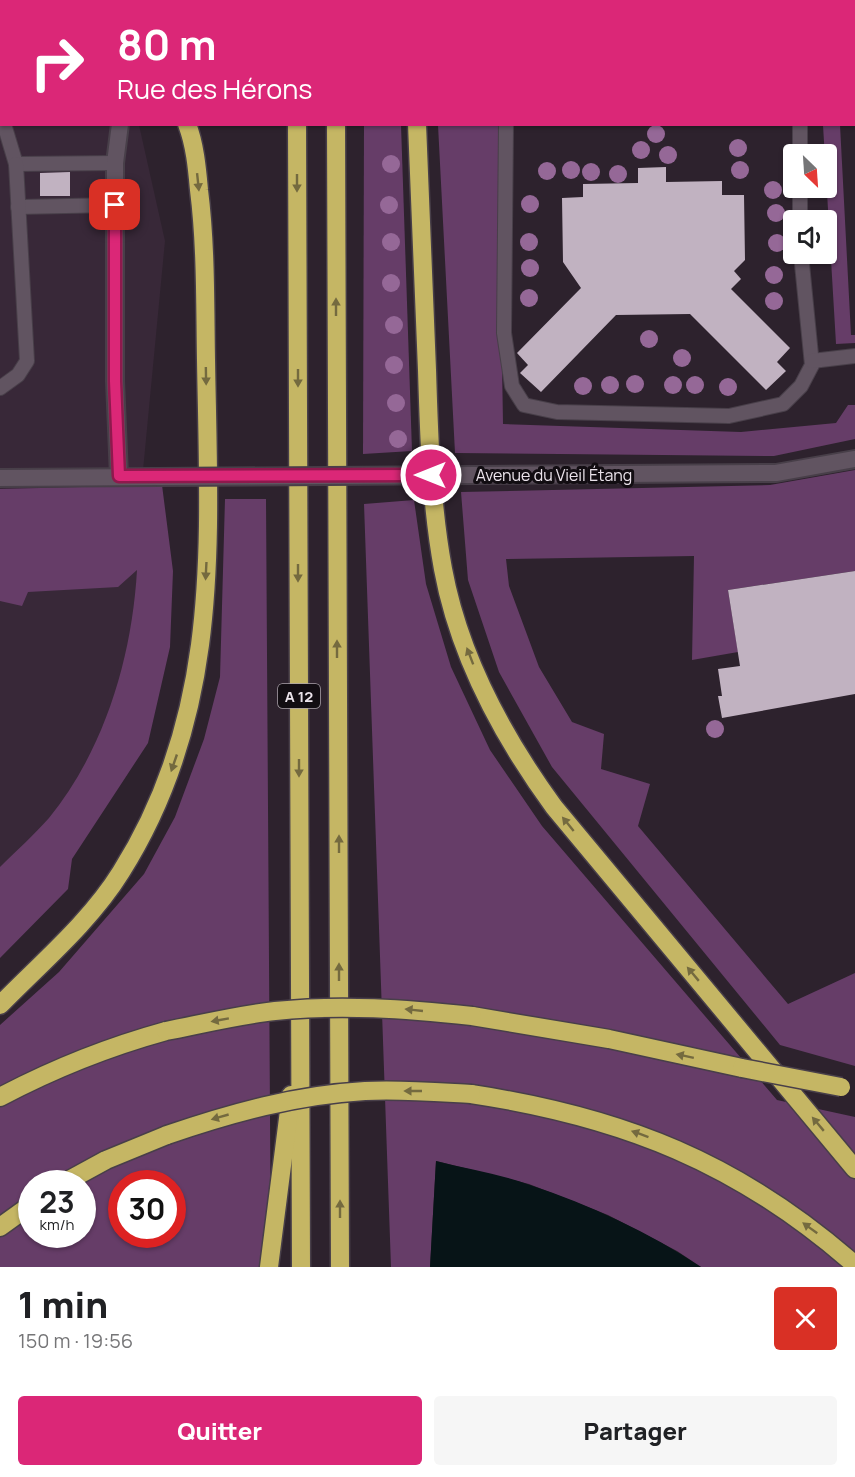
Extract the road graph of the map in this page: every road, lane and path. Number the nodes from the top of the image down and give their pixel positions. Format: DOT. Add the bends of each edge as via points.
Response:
graph roads {
  1 [pos="5,126"];
  2 [pos="120,126"];
  3 [pos="187,126"];
  4 [pos="297,126"];
  5 [pos="336,126"];
  6 [pos="417,126"];
  7 [pos="506,126"];
  8 [pos="800,126"];
  9 [pos="800,144"];
  10 [pos="115,163"];
  11 [pos="16,164"];
  12 [pos="115,205"];
  13 [pos="18,207"];
  14 [pos="802,264"];
  15 [pos="855,356"];
  16 [pos="812,361"];
  17 [pos="0,388"];
  18 [pos="855,459"];
  19 [pos="119,476"];
  20 [pos="0,478"];
  21 [pos="0,1005"];
  22 [pos="300,1025"];
  23 [pos="848,1089"];
  24 [pos="0,1097"];
  25 [pos="855,1168"];
  26 [pos="88,1170"];
  27 [pos="18,1214"];
  28 [pos="0,1227"];
  29 [pos="855,1265"];
  30 [pos="269,1267"];
  31 [pos="301,1267"];
  32 [pos="340,1267"];
  1 -- 11 [label="lane"];
  2 -- 10 [label="street"];
  3 -- 21 [label="highway, one-way" via="197,167 203,228 208,525 201,650 193,699 165,789 120,873 69,934"];
  4 -- 22 [label="highway, A 12, one-way"];
  32 -- 5 [label="highway, A 12, one-way"];
  25 -- 6 [label="highway, one-way" via="554,807 523,764 477,673 443,571 434,501"];
  7 -- 16 [label="lane" via="504,333 512,386 524,405 557,412 729,416 783,404 801,386"];
  8 -- 9 [label="lane"];
  10 -- 11 [label="lane"];
  10 -- 12 [label="street"];
  11 -- 13 [label="lane"];
  12 -- 13 [label="lane"];
  12 -- 19 [label="street"];
  13 -- 17 [label="lane" via="27,361 18,375"];
  14 -- 16 [label="lane"];
  15 -- 16 [label="lane"];
  18 -- 19 [label="street, Avenue du Vieil Étang, bridge" via="776,473"];
  19 -- 20 [label="street, Avenue du Vieil Étang"];
  22 -- 30 [label="highway"];
  22 -- 31 [label="highway, A 12"];
  23 -- 24 [label="highway, one-way, bridge" via="472,1016 397,1008 332,1008 275,1011 166,1031 96,1053"];
  29 -- 26 [label="highway, one-way, bridge" via="777,1204 730,1174 683,1151 581,1115 471,1094 365,1091 260,1106 167,1135"];
  27 -- 28 [label="highway"];
}
